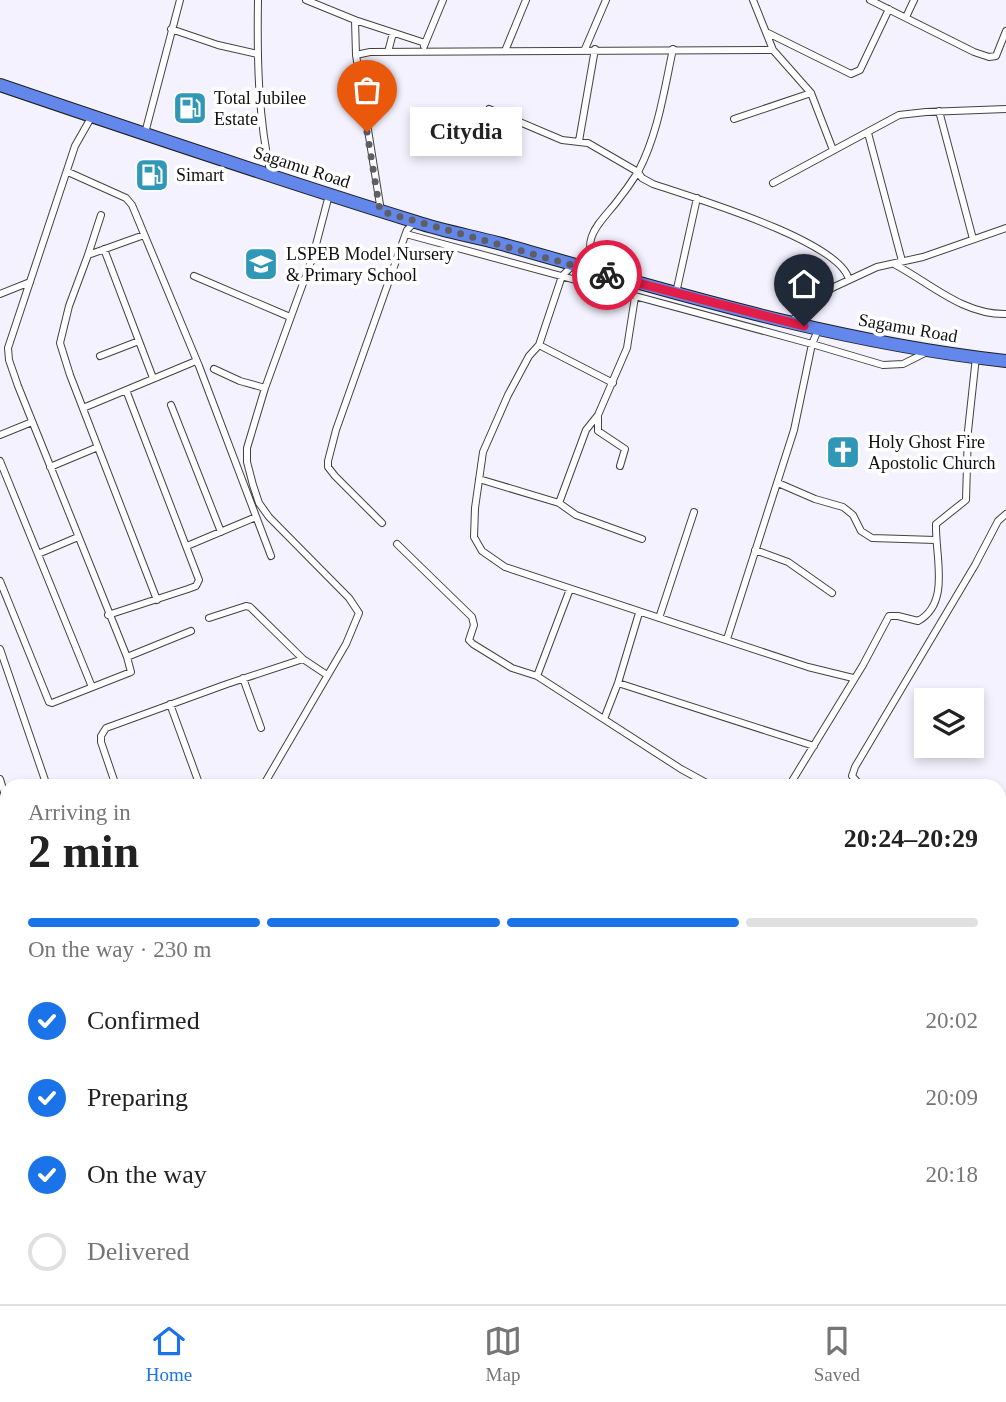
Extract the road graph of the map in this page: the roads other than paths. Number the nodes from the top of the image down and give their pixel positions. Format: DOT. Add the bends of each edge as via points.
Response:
graph roads {
  1 [pos="180,0"];
  2 [pos="258,0"];
  3 [pos="306,0"];
  4 [pos="443,0"];
  5 [pos="526,0"];
  6 [pos="606,0"];
  7 [pos="753,0"];
  8 [pos="870,0"];
  9 [pos="914,0"];
  10 [pos="890,9"];
  11 [pos="906,17"];
  12 [pos="355,20"];
  13 [pos="171,29"];
  14 [pos="1006,31"];
  15 [pos="393,33"];
  16 [pos="768,33"];
  17 [pos="425,43"];
  18 [pos="585,49"];
  19 [pos="595,49"];
  20 [pos="673,49"];
  21 [pos="773,50"];
  22 [pos="1003,50"];
  23 [pos="422,51"];
  24 [pos="505,51"];
  25 [pos="388,52"];
  26 [pos="258,54"];
  27 [pos="356,55"];
  28 [pos="0,85"];
  29 [pos="811,93"];
  30 [pos="1006,109"];
  31 [pos="489,110"];
  32 [pos="939,111"];
  33 [pos="92,116"];
  34 [pos="734,119"];
  35 [pos="145,133"];
  36 [pos="868,133"];
  37 [pos="579,141"];
  38 [pos="833,150"];
  39 [pos="68,172"];
  40 [pos="638,172"];
  41 [pos="272,177"];
  42 [pos="773,183"];
  43 [pos="330,195"];
  44 [pos="697,198"];
  45 [pos="380,211"];
  46 [pos="101,215"];
  47 [pos="415,222"];
  48 [pos="1006,228"];
  49 [pos="406,234"];
  50 [pos="144,235"];
  51 [pos="973,239"];
  52 [pos="103,249"];
  53 [pos="88,255"];
  54 [pos="898,263"];
  55 [pos="572,266"];
  56 [pos="595,272"];
  57 [pos="194,276"];
  58 [pos="562,276"];
  59 [pos="849,280"];
  60 [pos="30,282"];
  61 [pos="676,293"];
  62 [pos="0,294"];
  63 [pos="635,297"];
  64 [pos="1006,314"];
  65 [pos="290,317"];
  66 [pos="791,323"];
  67 [pos="818,330"];
  68 [pos="139,341"];
  69 [pos="812,344"];
  70 [pos="539,345"];
  71 [pos="930,350"];
  72 [pos="100,356"];
  73 [pos="976,357"];
  74 [pos="196,361"];
  75 [pos="1006,361"];
  76 [pos="214,369"];
  77 [pos="153,378"];
  78 [pos="613,383"];
  79 [pos="265,388"];
  80 [pos="126,390"];
  81 [pos="170,405"];
  82 [pos="83,408"];
  83 [pos="598,415"];
  84 [pos="32,422"];
  85 [pos="0,435"];
  86 [pos="98,447"];
  87 [pos="0,461"];
  88 [pos="620,466"];
  89 [pos="50,467"];
  90 [pos="479,478"];
  91 [pos="778,483"];
  92 [pos="559,503"];
  93 [pos="694,512"];
  94 [pos="1006,514"];
  95 [pos="256,517"];
  96 [pos="382,523"];
  97 [pos="221,532"];
  98 [pos="78,537"];
  99 [pos="642,538"];
  100 [pos="935,540"];
  101 [pos="397,544"];
  102 [pos="187,546"];
  103 [pos="755,551"];
  104 [pos="38,554"];
  105 [pos="271,556"];
  106 [pos="0,581"];
  107 [pos="570,590"];
  108 [pos="832,593"];
  109 [pos="157,600"];
  110 [pos="639,613"];
  111 [pos="108,615"];
  112 [pos="209,618"];
  113 [pos="659,618"];
  114 [pos="191,631"];
  115 [pos="727,639"];
  116 [pos="0,649"];
  117 [pos="127,657"];
  118 [pos="303,659"];
  119 [pos="327,675"];
  120 [pos="537,676"];
  121 [pos="243,678"];
  122 [pos="853,678"];
  123 [pos="618,683"];
  124 [pos="92,687"];
  125 [pos="170,704"];
  126 [pos="604,719"];
  127 [pos="261,728"];
  128 [pos="814,746"];
  129 [pos="45,779"];
  130 [pos="114,779"];
  131 [pos="197,779"];
  132 [pos="267,779"];
  133 [pos="699,779"];
  134 [pos="793,779"];
  135 [pos="854,779"];
  1 -- 13 [label="street"];
  2 -- 26 [label="street"];
  3 -- 12 [label="street"];
  4 -- 17 [label="street"];
  5 -- 24 [label="street"];
  6 -- 18 [label="street"];
  7 -- 16 [label="street"];
  8 -- 10 [label="street"];
  9 -- 11 [label="street"];
  10 -- 11 [label="street"];
  10 -- 16 [label="street" via="856,74"];
  11 -- 22 [label="street" via="974,52 989,57"];
  12 -- 15 [label="street"];
  12 -- 27 [label="street"];
  13 -- 26 [label="street"];
  13 -- 35 [label="street"];
  14 -- 22 [label="street"];
  15 -- 17 [label="street"];
  15 -- 25 [label="street"];
  16 -- 21 [label="street"];
  17 -- 23 [label="street"];
  18 -- 19 [label="street"];
  18 -- 24 [label="street"];
  19 -- 20 [label="street"];
  19 -- 37 [label="street"];
  20 -- 21 [label="street"];
  20 -- 40 [label="street" via="658,123"];
  21 -- 29 [label="street"];
  23 -- 24 [label="street"];
  23 -- 25 [label="street"];
  25 -- 27 [label="street"];
  26 -- 41 [label="street"];
  27 -- 45 [label="street"];
  28 -- 33 [label="highway, Sagamu Road"];
  29 -- 34 [label="street"];
  29 -- 38 [label="street"];
  30 -- 32 [label="street"];
  31 -- 37 [label="street" via="562,140"];
  32 -- 36 [label="street" via="899,115"];
  32 -- 51 [label="street"];
  33 -- 35 [label="highway, Sagamu Road"];
  33 -- 39 [label="street" via="75,146"];
  35 -- 41 [label="highway, Sagamu Road"];
  36 -- 38 [label="street"];
  36 -- 54 [label="street"];
  37 -- 40 [label="street"];
  38 -- 42 [label="street"];
  39 -- 50 [label="street" via="126,198"];
  39 -- 60 [label="street"];
  40 -- 44 [label="street" via="653,184"];
  40 -- 56 [label="street" via="590,237"];
  41 -- 43 [label="highway, Sagamu Road"];
  43 -- 45 [label="highway, Sagamu Road"];
  43 -- 65 [label="street"];
  44 -- 59 [label="street" via="823,252 844,268"];
  44 -- 61 [label="street"];
  45 -- 47 [label="highway, Sagamu Road"];
  46 -- 53 [label="street"];
  47 -- 49 [label="street"];
  47 -- 55 [label="highway, Sagamu Road"];
  48 -- 51 [label="street"];
  49 -- 58 [label="street"];
  49 -- 96 [label="street" via="327,461 335,476"];
  50 -- 52 [label="street"];
  50 -- 74 [label="street"];
  51 -- 54 [label="street"];
  52 -- 53 [label="street"];
  52 -- 68 [label="street"];
  53 -- 82 [label="street" via="60,343"];
  54 -- 59 [label="street"];
  54 -- 64 [label="street" via="968,307"];
  55 -- 56 [label="highway, Sagamu Road"];
  55 -- 58 [label="street"];
  56 -- 61 [label="highway, Sagamu Road"];
  57 -- 65 [label="street"];
  58 -- 63 [label="street"];
  58 -- 70 [label="street"];
  59 -- 66 [label="street" via="814,299"];
  60 -- 62 [label="street"];
  60 -- 84 [label="street" via="8,354"];
  61 -- 66 [label="highway, Sagamu Road"];
  63 -- 69 [label="street"];
  63 -- 78 [label="street" via="629,340"];
  65 -- 79 [label="street"];
  66 -- 67 [label="highway, Sagamu Road"];
  67 -- 69 [label="street"];
  67 -- 71 [label="highway, Sagamu Road"];
  68 -- 72 [label="street"];
  68 -- 77 [label="street"];
  69 -- 71 [label="street" via="883,365 902,364"];
  69 -- 91 [label="street"];
  70 -- 78 [label="street"];
  70 -- 90 [label="street" via="502,409 483,452"];
  71 -- 73 [label="highway, Sagamu Road"];
  73 -- 75 [label="highway, Sagamu Road"];
  73 -- 100 [label="street" via="966,500 936,524"];
  74 -- 77 [label="street"];
  74 -- 95 [label="street"];
  76 -- 79 [label="street"];
  77 -- 80 [label="street"];
  78 -- 83 [label="street"];
  79 -- 119 [label="street" via="247,456 259,503 359,613"];
  80 -- 82 [label="street"];
  80 -- 102 [label="street"];
  81 -- 97 [label="street"];
  82 -- 86 [label="street"];
  83 -- 88 [label="street" via="598,431 625,449"];
  83 -- 92 [label="street" via="586,430"];
  84 -- 85 [label="street"];
  84 -- 89 [label="street"];
  86 -- 89 [label="street"];
  86 -- 109 [label="street"];
  87 -- 104 [label="street"];
  89 -- 98 [label="street"];
  90 -- 92 [label="street"];
  90 -- 107 [label="street" via="473,531 482,551 505,567"];
  91 -- 100 [label="street" via="843,507 872,538"];
  91 -- 103 [label="street"];
  92 -- 99 [label="street" via="576,514"];
  93 -- 113 [label="street"];
  94 -- 135 [label="street" via="855,767"];
  95 -- 97 [label="street"];
  95 -- 105 [label="street"];
  97 -- 102 [label="street"];
  98 -- 104 [label="street"];
  98 -- 111 [label="street"];
  100 -- 122 [label="street" via="939,595 935,606 918,621 889,616"];
  101 -- 120 [label="street" via="472,617 470,642 505,665"];
  102 -- 109 [label="street" via="199,583"];
  103 -- 108 [label="street" via="788,562"];
  103 -- 115 [label="street"];
  104 -- 124 [label="street"];
  106 -- 124 [label="street" via="49,702"];
  107 -- 110 [label="street"];
  107 -- 120 [label="street"];
  109 -- 111 [label="street"];
  110 -- 113 [label="street"];
  110 -- 123 [label="street"];
  111 -- 117 [label="street"];
  112 -- 118 [label="street" via="250,607"];
  113 -- 115 [label="street"];
  114 -- 117 [label="street"];
  115 -- 122 [label="street"];
  116 -- 129 [label="street"];
  117 -- 124 [label="street" via="131,672"];
  118 -- 119 [label="street"];
  118 -- 121 [label="street"];
  119 -- 132 [label="street"];
  120 -- 126 [label="street"];
  121 -- 125 [label="street"];
  121 -- 127 [label="street"];
  122 -- 128 [label="street"];
  123 -- 126 [label="street"];
  123 -- 128 [label="street"];
  125 -- 130 [label="street" via="102,732"];
  125 -- 131 [label="street"];
  126 -- 133 [label="street"];
  128 -- 134 [label="street"];
}
